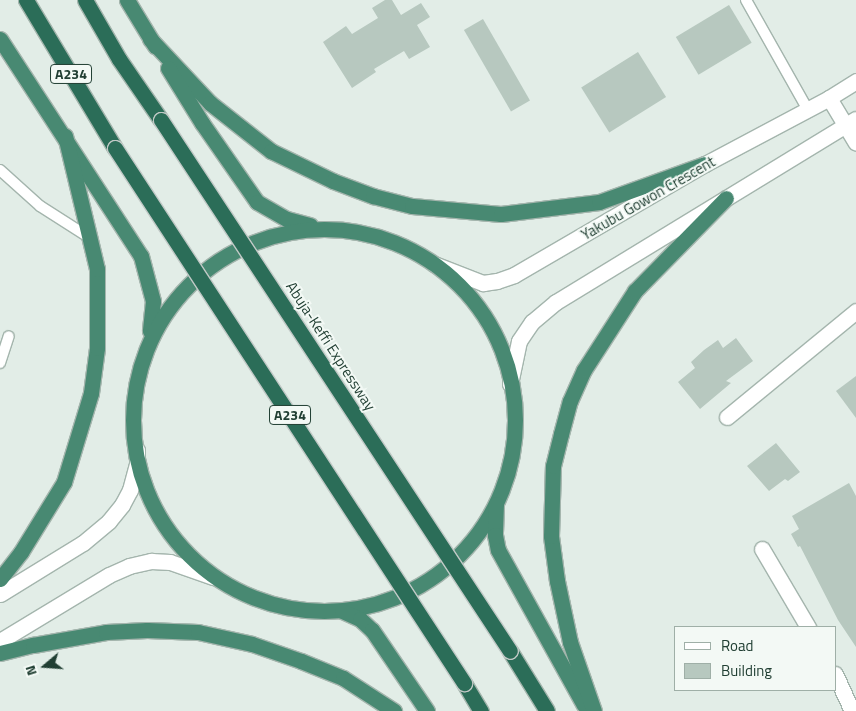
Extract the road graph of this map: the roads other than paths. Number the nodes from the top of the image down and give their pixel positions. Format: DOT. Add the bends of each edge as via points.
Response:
graph roads {
  1 [pos="26,0"];
  2 [pos="85,0"];
  3 [pos="127,0"];
  4 [pos="746,0"];
  5 [pos="0,39"];
  6 [pos="150,39"];
  7 [pos="856,81"];
  8 [pos="829,98"];
  9 [pos="808,110"];
  10 [pos="851,122"];
  11 [pos="64,136"];
  12 [pos="856,143"];
  13 [pos="705,164"];
  14 [pos="0,170"];
  15 [pos="726,198"];
  16 [pos="324,228"];
  17 [pos="90,238"];
  18 [pos="434,264"];
  19 [pos="856,311"];
  20 [pos="9,336"];
  21 [pos="144,351"];
  22 [pos="0,363"];
  23 [pos="510,384"];
  24 [pos="726,418"];
  25 [pos="137,450"];
  26 [pos="496,502"];
  27 [pos="762,549"];
  28 [pos="213,577"];
  29 [pos="0,579"];
  30 [pos="0,594"];
  31 [pos="342,611"];
  32 [pos="807,626"];
  33 [pos="0,641"];
  34 [pos="0,654"];
  35 [pos="836,675"];
  36 [pos="850,687"];
  37 [pos="394,711"];
  38 [pos="427,711"];
  39 [pos="481,711"];
  40 [pos="547,711"];
  41 [pos="588,711"];
  42 [pos="594,711"];
  43 [pos="852,711"];
  1 -- 39 [label="highway, A234, bridge" via="116,148"];
  2 -- 40 [label="highway, Abuja-Keffi Expressway, bridge" via="119,59"];
  3 -- 6 [label="highway"];
  4 -- 9 [label="lane"];
  5 -- 11 [label="highway"];
  6 -- 13 [label="highway" via="210,103 272,150 333,181 412,206 501,214 599,202"];
  6 -- 16 [label="highway" via="202,123 257,202 287,219"];
  7 -- 8 [label="main road, Yakubu Gowon Crescent"];
  8 -- 9 [label="main road, Yakubu Gowon Crescent"];
  8 -- 10 [label="main road"];
  9 -- 13 [label="main road, Yakubu Gowon Crescent"];
  10 -- 12 [label="main road"];
  10 -- 15 [label="main road"];
  11 -- 17 [label="highway"];
  11 -- 21 [label="highway" via="141,256 153,301 152,324"];
  13 -- 18 [label="main road, Yakubu Gowon Crescent" via="497,282 483,282"];
  14 -- 17 [label="lane" via="40,206"];
  15 -- 23 [label="main road" via="556,302 532,322 519,341"];
  15 -- 42 [label="highway" via="635,291 584,370 570,401 561,434 553,466 551,536 570,642"];
  16 -- 18 [label="highway" via="382,237"];
  16 -- 21 [label="highway" via="291,230 229,252 178,294"];
  17 -- 29 [label="highway" via="97,268 98,302 97,348 91,393 64,482 21,552"];
  18 -- 23 [label="highway" via="476,304 499,347"];
  19 -- 24 [label="main road"];
  20 -- 22 [label="lane"];
  21 -- 25 [label="highway" via="135,402"];
  23 -- 26 [label="highway" via="513,444"];
  25 -- 28 [label="highway" via="142,481 165,527 180,547"];
  25 -- 30 [label="main road" via="138,464 130,490 109,521 83,543"];
  26 -- 31 [label="highway" via="480,531 434,577 405,594 374,605"];
  26 -- 41 [label="highway" via="495,536 501,558"];
  27 -- 32 [label="main road"];
  28 -- 31 [label="highway" via="247,596 278,606"];
  28 -- 33 [label="main road" via="170,562 151,561 129,566"];
  31 -- 38 [label="highway" via="360,619 372,630"];
  34 -- 37 [label="highway" via="106,632 198,632 252,644 302,661 343,678"];
  35 -- 36 [label="main road"];
  36 -- 43 [label="main road"];
}
